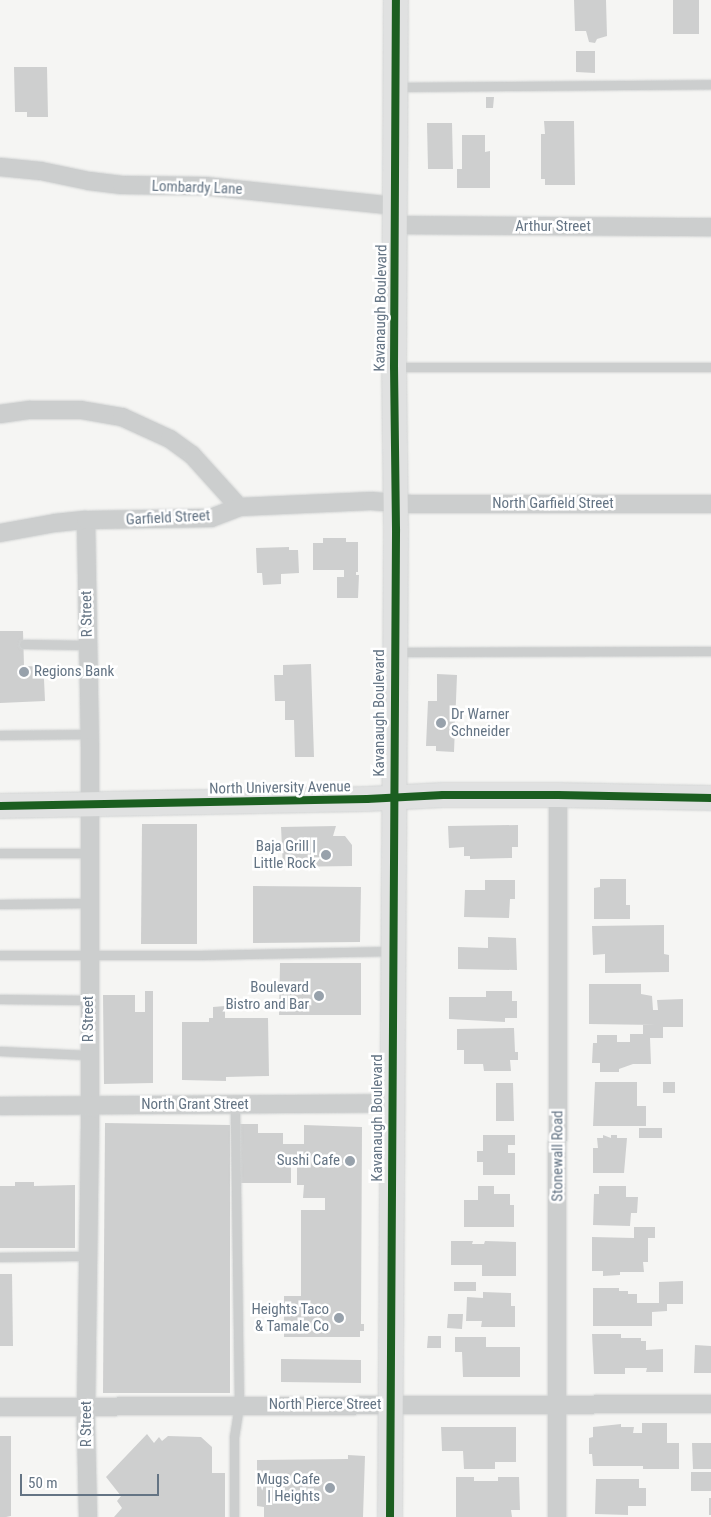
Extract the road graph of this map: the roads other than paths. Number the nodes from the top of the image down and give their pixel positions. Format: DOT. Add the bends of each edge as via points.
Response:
graph roads {
  1 [pos="396,0"];
  2 [pos="711,84"];
  3 [pos="396,87"];
  4 [pos="0,167"];
  5 [pos="395,216"];
  6 [pos="711,227"];
  7 [pos="394,367"];
  8 [pos="711,367"];
  9 [pos="0,414"];
  10 [pos="395,503"];
  11 [pos="711,504"];
  12 [pos="239,507"];
  13 [pos="86,520"];
  14 [pos="0,533"];
  15 [pos="24,644"];
  16 [pos="88,645"];
  17 [pos="711,651"];
  18 [pos="393,652"];
  19 [pos="90,734"];
  20 [pos="0,735"];
  21 [pos="558,795"];
  22 [pos="393,798"];
  23 [pos="711,798"];
  24 [pos="89,805"];
  25 [pos="0,806"];
  26 [pos="0,853"];
  27 [pos="89,853"];
  28 [pos="89,903"];
  29 [pos="0,904"];
  30 [pos="393,952"];
  31 [pos="89,954"];
  32 [pos="0,955"];
  33 [pos="0,999"];
  34 [pos="89,1000"];
  35 [pos="0,1051"];
  36 [pos="88,1054"];
  37 [pos="391,1103"];
  38 [pos="0,1106"];
  39 [pos="88,1106"];
  40 [pos="235,1106"];
  41 [pos="88,1256"];
  42 [pos="0,1257"];
  43 [pos="239,1404"];
  44 [pos="558,1404"];
  45 [pos="711,1404"];
  46 [pos="390,1405"];
  47 [pos="86,1406"];
  48 [pos="0,1407"];
  49 [pos="88,1517"];
  50 [pos="234,1517"];
  51 [pos="390,1517"];
  52 [pos="557,1517"];
  1 -- 3 [label="street, Kavanaugh Boulevard"];
  2 -- 3 [label="lane"];
  3 -- 5 [label="street, Kavanaugh Boulevard"];
  4 -- 5 [label="street, Lombardy Lane" via="122,185 235,188"];
  5 -- 6 [label="street, Arthur Street"];
  5 -- 7 [label="street, Kavanaugh Boulevard"];
  7 -- 8 [label="lane"];
  7 -- 10 [label="street, Kavanaugh Boulevard"];
  9 -- 12 [label="street" via="30,410 81,410 122,417 163,435 192,455"];
  10 -- 11 [label="street, North Garfield Street"];
  10 -- 12 [label="street, Garfield Street" via="371,501"];
  10 -- 18 [label="street, Kavanaugh Boulevard"];
  12 -- 13 [label="street, Garfield Street" via="210,518"];
  13 -- 14 [label="street, Garfield Street"];
  13 -- 16 [label="street, R Street"];
  15 -- 16 [label="lane"];
  16 -- 19 [label="street, R Street"];
  17 -- 18 [label="lane"];
  18 -- 22 [label="street, Kavanaugh Boulevard"];
  19 -- 20 [label="lane"];
  19 -- 24 [label="street, R Street"];
  21 -- 22 [label="street, North University Avenue"];
  21 -- 23 [label="street, North University Avenue"];
  21 -- 44 [label="street, Stonewall Road"];
  22 -- 24 [label="street, North University Avenue"];
  22 -- 30 [label="street, Kavanaugh Boulevard"];
  24 -- 25 [label="street, North University Avenue"];
  24 -- 27 [label="street, R Street"];
  26 -- 27 [label="lane"];
  27 -- 28 [label="street, R Street"];
  28 -- 29 [label="lane"];
  28 -- 31 [label="street, R Street"];
  30 -- 31 [label="lane"];
  30 -- 37 [label="street, Kavanaugh Boulevard"];
  31 -- 32 [label="lane"];
  31 -- 34 [label="street, R Street"];
  33 -- 34 [label="lane"];
  34 -- 36 [label="street, R Street"];
  35 -- 36 [label="lane"];
  36 -- 39 [label="street, R Street"];
  37 -- 40 [label="street, North Grant Street"];
  37 -- 46 [label="street, Kavanaugh Boulevard"];
  38 -- 39 [label="street, North Grant Street"];
  39 -- 40 [label="street, North Grant Street"];
  39 -- 41 [label="street, R Street"];
  40 -- 43 [label="lane"];
  41 -- 42 [label="lane"];
  41 -- 47 [label="street, R Street"];
  43 -- 46 [label="street, North Pierce Street"];
  43 -- 47 [label="street, North Pierce Street"];
  43 -- 50 [label="lane" via="234,1437"];
  44 -- 45 [label="street, North Pierce Street"];
  44 -- 46 [label="street, North Pierce Street"];
  44 -- 52 [label="street, Stonewall Road"];
  46 -- 51 [label="street, Kavanaugh Boulevard"];
  47 -- 48 [label="street, North Pierce Street"];
  47 -- 49 [label="street, R Street"];
}
